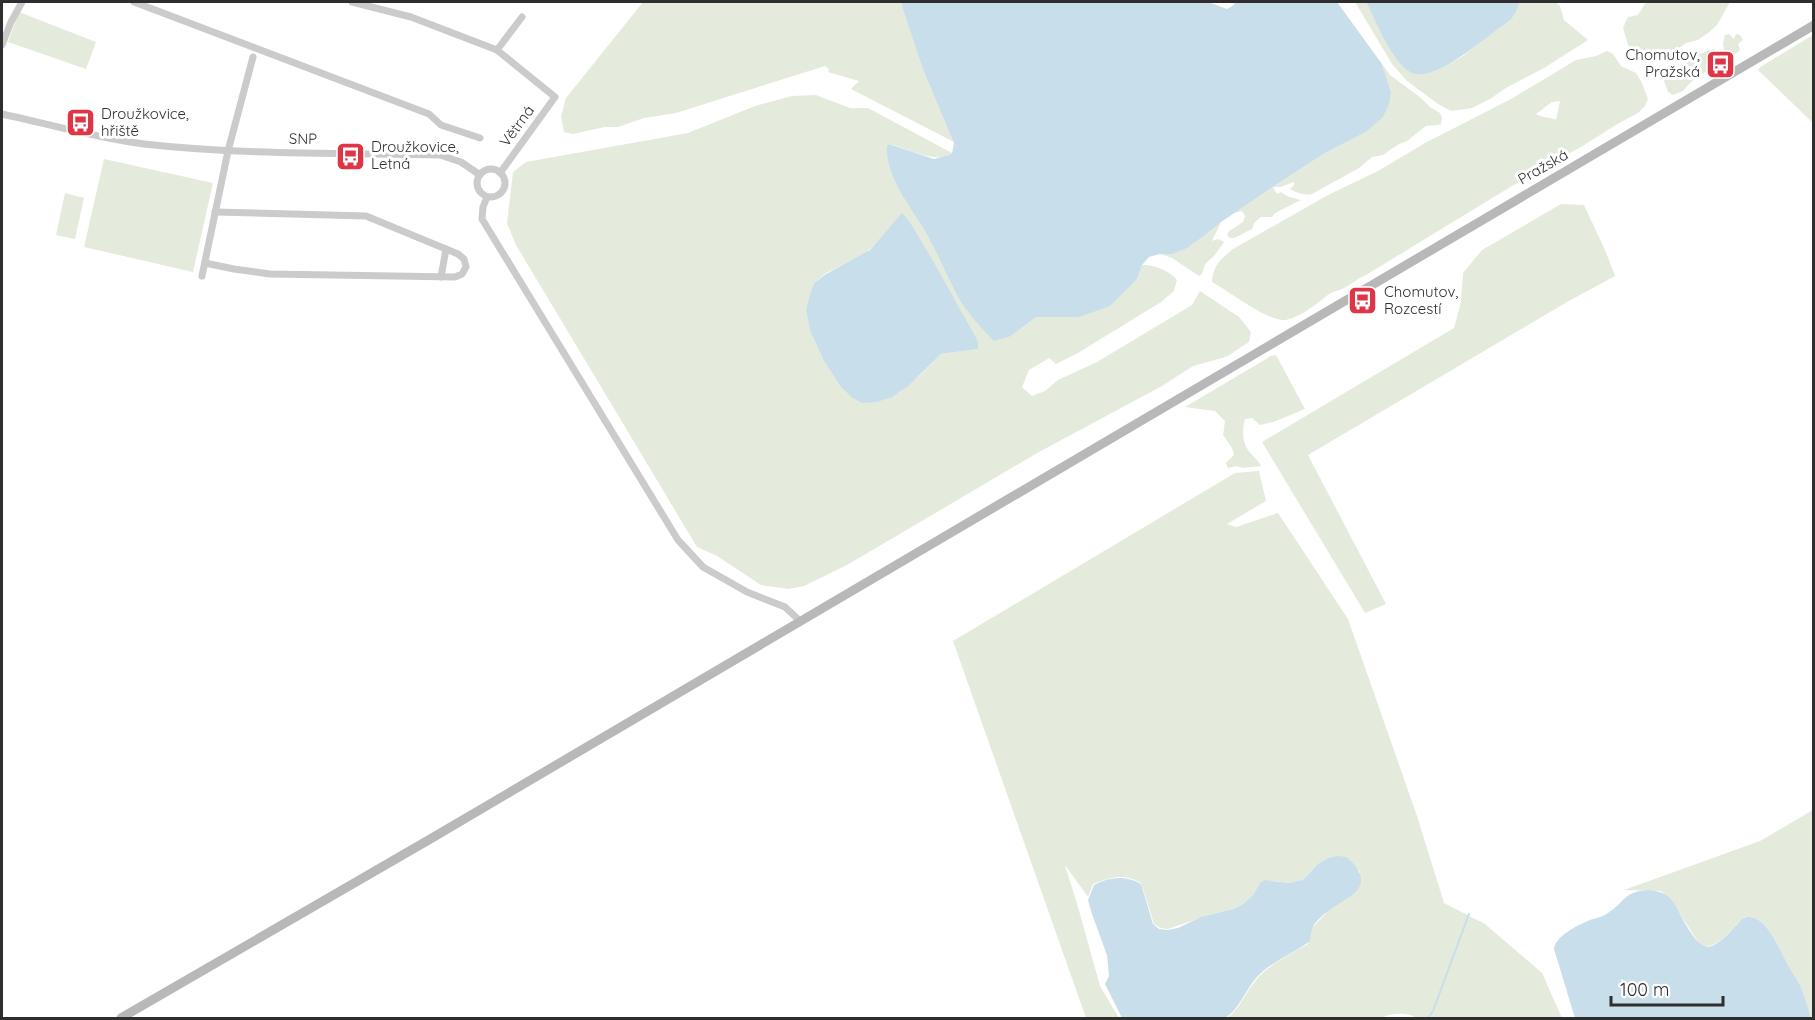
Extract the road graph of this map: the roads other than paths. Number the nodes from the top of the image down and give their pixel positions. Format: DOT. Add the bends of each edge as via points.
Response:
graph roads {
  1 [pos="22,2"];
  2 [pos="134,2"];
  3 [pos="352,2"];
  4 [pos="522,17"];
  5 [pos="1814,25"];
  6 [pos="2,45"];
  7 [pos="496,50"];
  8 [pos="253,57"];
  9 [pos="2,114"];
  10 [pos="480,138"];
  11 [pos="228,151"];
  12 [pos="500,173"];
  13 [pos="480,175"];
  14 [pos="488,197"];
  15 [pos="215,212"];
  16 [pos="446,249"];
  17 [pos="205,263"];
  18 [pos="202,276"];
  19 [pos="441,277"];
  20 [pos="800,621"];
  21 [pos="121,1018"];
  1 -- 6 [label="street"];
  2 -- 10 [label="street" via="429,114 441,125"];
  3 -- 7 [label="street, Větrná" via="411,17"];
  4 -- 7 [label="street"];
  5 -- 20 [label="main road, Pražská"];
  7 -- 12 [label="street, Větrná" via="555,97"];
  8 -- 11 [label="street"];
  9 -- 11 [label="street, SNP" via="141,143"];
  11 -- 13 [label="street, SNP" via="440,155 461,162"];
  11 -- 15 [label="street"];
  12 -- 13 [label="street" via="489,169"];
  12 -- 14 [label="street" via="504,178 503,189"];
  13 -- 14 [label="street" via="477,186"];
  14 -- 20 [label="street" via="482,219 678,540 703,567 747,592 785,607"];
  15 -- 16 [label="street" via="366,216"];
  15 -- 17 [label="street"];
  16 -- 19 [label="street"];
  16 -- 19 [label="street" via="462,256 466,267 458,276"];
  17 -- 18 [label="street"];
  17 -- 19 [label="street" via="270,274"];
  20 -- 21 [label="main road, Pražská"];
}
